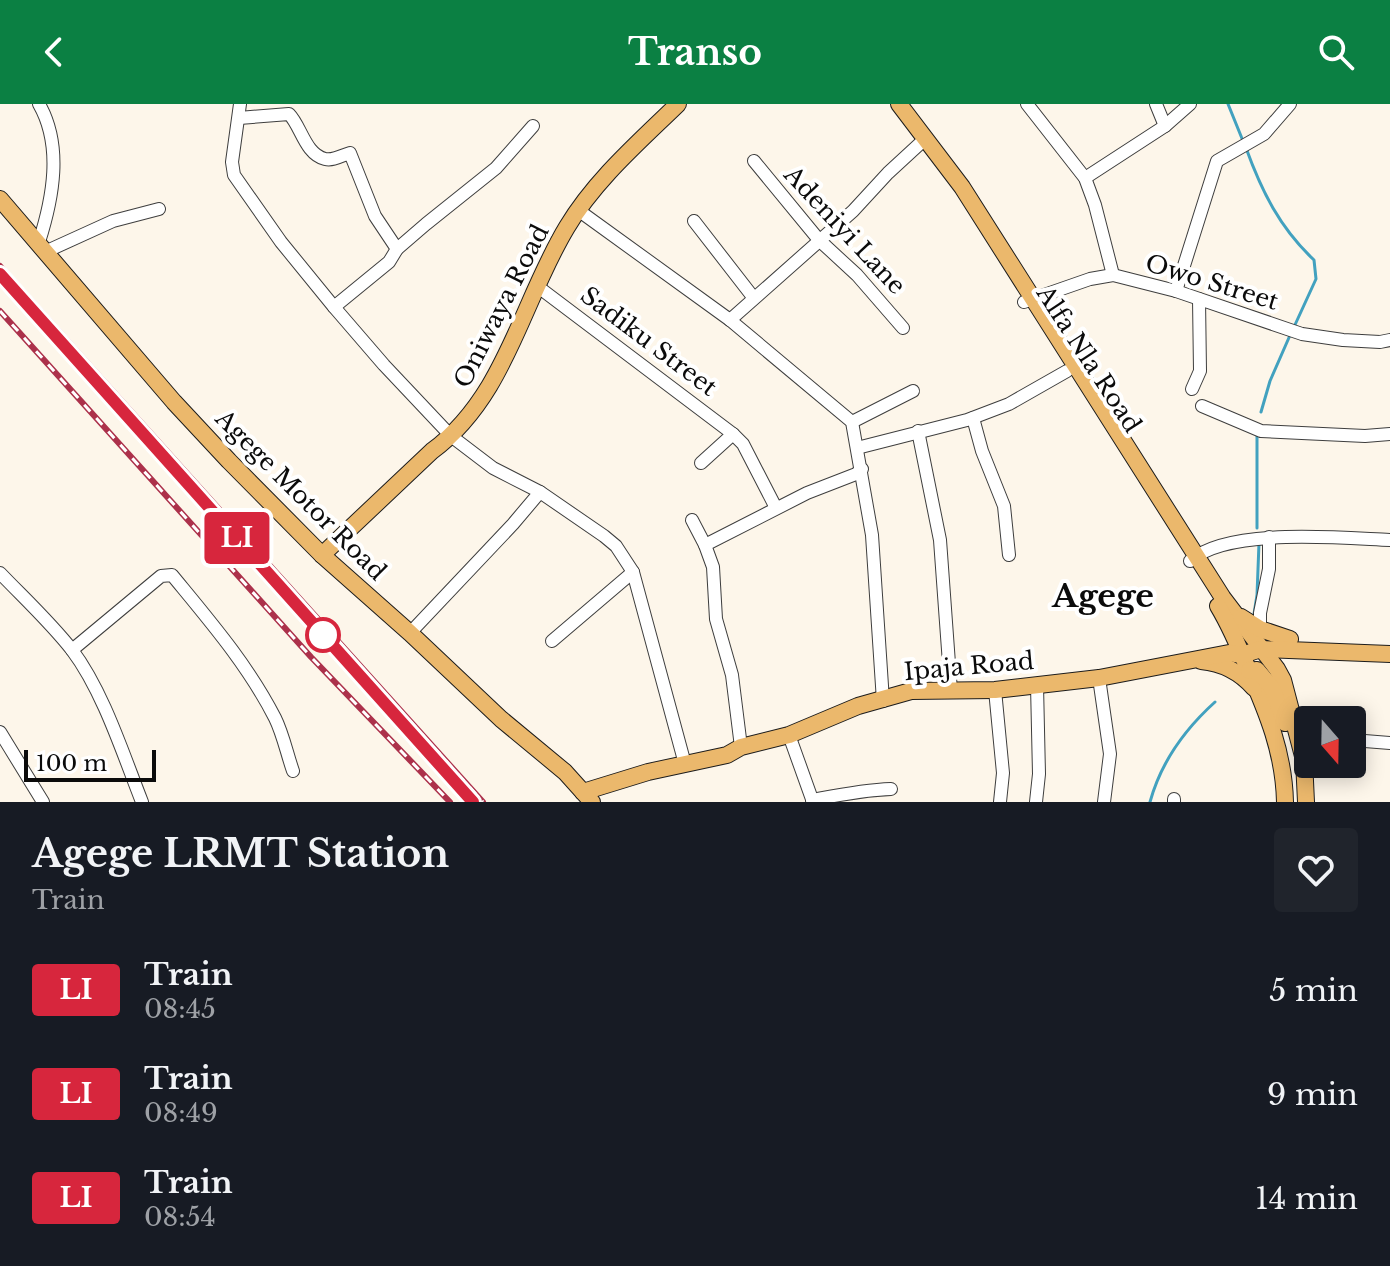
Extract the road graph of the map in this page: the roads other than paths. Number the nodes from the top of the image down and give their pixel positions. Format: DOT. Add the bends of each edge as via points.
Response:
graph roads {
  1 [pos="39,104"];
  2 [pos="240,104"];
  3 [pos="678,104"];
  4 [pos="887,104"];
  5 [pos="899,104"];
  6 [pos="1027,104"];
  7 [pos="1156,104"];
  8 [pos="1190,104"];
  9 [pos="1290,104"];
  10 [pos="239,118"];
  11 [pos="533,126"];
  12 [pos="1165,126"];
  13 [pos="923,141"];
  14 [pos="754,161"];
  15 [pos="1085,178"];
  16 [pos="0,199"];
  17 [pos="159,209"];
  18 [pos="578,210"];
  19 [pos="694,221"];
  20 [pos="819,240"];
  21 [pos="43,246"];
  22 [pos="397,249"];
  23 [pos="1113,275"];
  24 [pos="537,286"];
  25 [pos="1176,291"];
  26 [pos="753,297"];
  27 [pos="1199,299"];
  28 [pos="1028,300"];
  29 [pos="334,307"];
  30 [pos="730,320"];
  31 [pos="903,328"];
  32 [pos="1390,340"];
  33 [pos="1067,371"];
  34 [pos="1192,389"];
  35 [pos="913,391"];
  36 [pos="1202,406"];
  37 [pos="973,418"];
  38 [pos="852,422"];
  39 [pos="918,431"];
  40 [pos="733,434"];
  41 [pos="1390,434"];
  42 [pos="451,436"];
  43 [pos="857,448"];
  44 [pos="701,463"];
  45 [pos="862,469"];
  46 [pos="540,492"];
  47 [pos="776,508"];
  48 [pos="692,520"];
  49 [pos="1269,537"];
  50 [pos="1390,540"];
  51 [pos="705,545"];
  52 [pos="322,555"];
  53 [pos="1009,555"];
  54 [pos="1194,558"];
  55 [pos="633,572"];
  56 [pos="0,573"];
  57 [pos="1226,619"];
  58 [pos="410,633"];
  59 [pos="552,641"];
  60 [pos="1390,647"];
  61 [pos="1248,649"];
  62 [pos="72,650"];
  63 [pos="1326,650"];
  64 [pos="1390,654"];
  65 [pos="1210,656"];
  66 [pos="1188,660"];
  67 [pos="1099,678"];
  68 [pos="1283,680"];
  69 [pos="1037,685"];
  70 [pos="995,690"];
  71 [pos="951,691"];
  72 [pos="1260,695"];
  73 [pos="883,701"];
  74 [pos="1294,712"];
  75 [pos="0,732"];
  76 [pos="789,735"];
  77 [pos="1366,741"];
  78 [pos="1390,743"];
  79 [pos="741,747"];
  80 [pos="685,764"];
  81 [pos="293,771"];
  82 [pos="1306,778"];
  83 [pos="891,789"];
  84 [pos="587,797"];
  85 [pos="813,801"];
  86 [pos="43,802"];
  87 [pos="142,802"];
  88 [pos="1000,802"];
  89 [pos="1036,802"];
  90 [pos="1104,802"];
  91 [pos="1285,802"];
  92 [pos="1305,802"];
  1 -- 21 [label="street" via="53,140"];
  2 -- 10 [label="street"];
  3 -- 18 [label="main road, Oniwaya Road"];
  4 -- 13 [label="main road, Alfa Nla Road"];
  5 -- 13 [label="main road, Alfa Nla Road"];
  6 -- 15 [label="street"];
  7 -- 12 [label="street"];
  8 -- 12 [label="street"];
  9 -- 25 [label="street" via="1264,134 1217,161"];
  10 -- 22 [label="street" via="289,114 319,156 337,159 350,153 375,216"];
  10 -- 29 [label="street" via="234,175"];
  11 -- 22 [label="street" via="496,168"];
  12 -- 15 [label="street"];
  13 -- 20 [label="street"];
  13 -- 28 [label="main road, Alfa Nla Road"];
  14 -- 20 [label="street, Adeniyi Lane"];
  15 -- 23 [label="street"];
  16 -- 21 [label="main road, Agege Motor Road"];
  17 -- 21 [label="street"];
  18 -- 24 [label="main road, Oniwaya Road"];
  18 -- 30 [label="street"];
  19 -- 26 [label="street"];
  20 -- 26 [label="street"];
  20 -- 31 [label="street, Adeniyi Lane"];
  21 -- 52 [label="main road, Agege Motor Road" via="174,402"];
  22 -- 29 [label="street" via="389,262"];
  23 -- 25 [label="street, Owo Street"];
  23 -- 28 [label="street, Owo Street"];
  24 -- 40 [label="street, Sadiku Street"];
  24 -- 42 [label="main road, Oniwaya Road" via="491,386"];
  25 -- 27 [label="street, Owo Street"];
  26 -- 30 [label="street"];
  27 -- 32 [label="street, Owo Street" via="1302,334"];
  27 -- 34 [label="street" via="1200,371"];
  28 -- 33 [label="main road, Alfa Nla Road"];
  28 -- 54 [label="main road, Alfa Nla Road"];
  29 -- 42 [label="street"];
  30 -- 38 [label="street"];
  33 -- 37 [label="street"];
  33 -- 54 [label="main road, Alfa Nla Road"];
  35 -- 38 [label="street"];
  36 -- 41 [label="street" via="1261,431"];
  37 -- 39 [label="street"];
  37 -- 53 [label="street" via="1004,506"];
  38 -- 43 [label="street"];
  39 -- 43 [label="street"];
  39 -- 71 [label="street" via="940,540"];
  40 -- 44 [label="street"];
  40 -- 47 [label="street, Sadiku Street"];
  42 -- 46 [label="street" via="493,468"];
  42 -- 52 [label="main road, Oniwaya Road"];
  43 -- 45 [label="street"];
  45 -- 47 [label="street"];
  45 -- 73 [label="street" via="872,535"];
  46 -- 55 [label="street" via="616,546"];
  46 -- 58 [label="street"];
  47 -- 51 [label="street"];
  48 -- 51 [label="street"];
  49 -- 50 [label="street"];
  49 -- 54 [label="street"];
  49 -- 61 [label="street" via="1269,569"];
  51 -- 79 [label="street" via="713,567 716,619 732,675"];
  52 -- 58 [label="main road, Agege Motor Road"];
  54 -- 57 [label="main road, Alfa Nla Road"];
  54 -- 61 [label="main road, Alfa Nla Road" via="1223,598"];
  55 -- 59 [label="street"];
  55 -- 80 [label="street"];
  56 -- 62 [label="street"];
  57 -- 61 [label="main road, Alfa Nla Road"];
  57 -- 65 [label="main road"];
  58 -- 84 [label="main road, Agege Motor Road"];
  60 -- 61 [label="main road, Ipaja Road" via="1290,639"];
  61 -- 63 [label="main road, Ipaja Road"];
  61 -- 65 [label="main road, Ipaja Road"];
  61 -- 68 [label="main road"];
  61 -- 72 [label="main road"];
  61 -- 92 [label="main road" via="1272,688"];
  62 -- 81 [label="street" via="161,576 172,575 254,681 276,721"];
  62 -- 87 [label="street" via="108,717"];
  63 -- 64 [label="main road, Ipaja Road"];
  63 -- 68 [label="main road" via="1298,656"];
  65 -- 66 [label="main road, Ipaja Road"];
  66 -- 67 [label="main road, Ipaja Road"];
  66 -- 72 [label="main road" via="1213,662 1236,672"];
  67 -- 69 [label="main road, Ipaja Road"];
  67 -- 90 [label="street" via="1110,754"];
  68 -- 74 [label="main road"];
  69 -- 70 [label="main road, Ipaja Road"];
  69 -- 89 [label="street"];
  70 -- 71 [label="main road, Ipaja Road"];
  70 -- 88 [label="street" via="1003,773"];
  71 -- 73 [label="main road, Ipaja Road" via="911,691"];
  72 -- 91 [label="main road" via="1278,745"];
  73 -- 76 [label="main road, Ipaja Road"];
  75 -- 86 [label="street"];
  76 -- 79 [label="main road, Ipaja Road"];
  76 -- 85 [label="street"];
  77 -- 78 [label="street"];
  79 -- 80 [label="main road, Ipaja Road"];
  80 -- 84 [label="main road, Ipaja Road"];
  82 -- 92 [label="main road"];
  83 -- 85 [label="street" via="854,790"];
}
